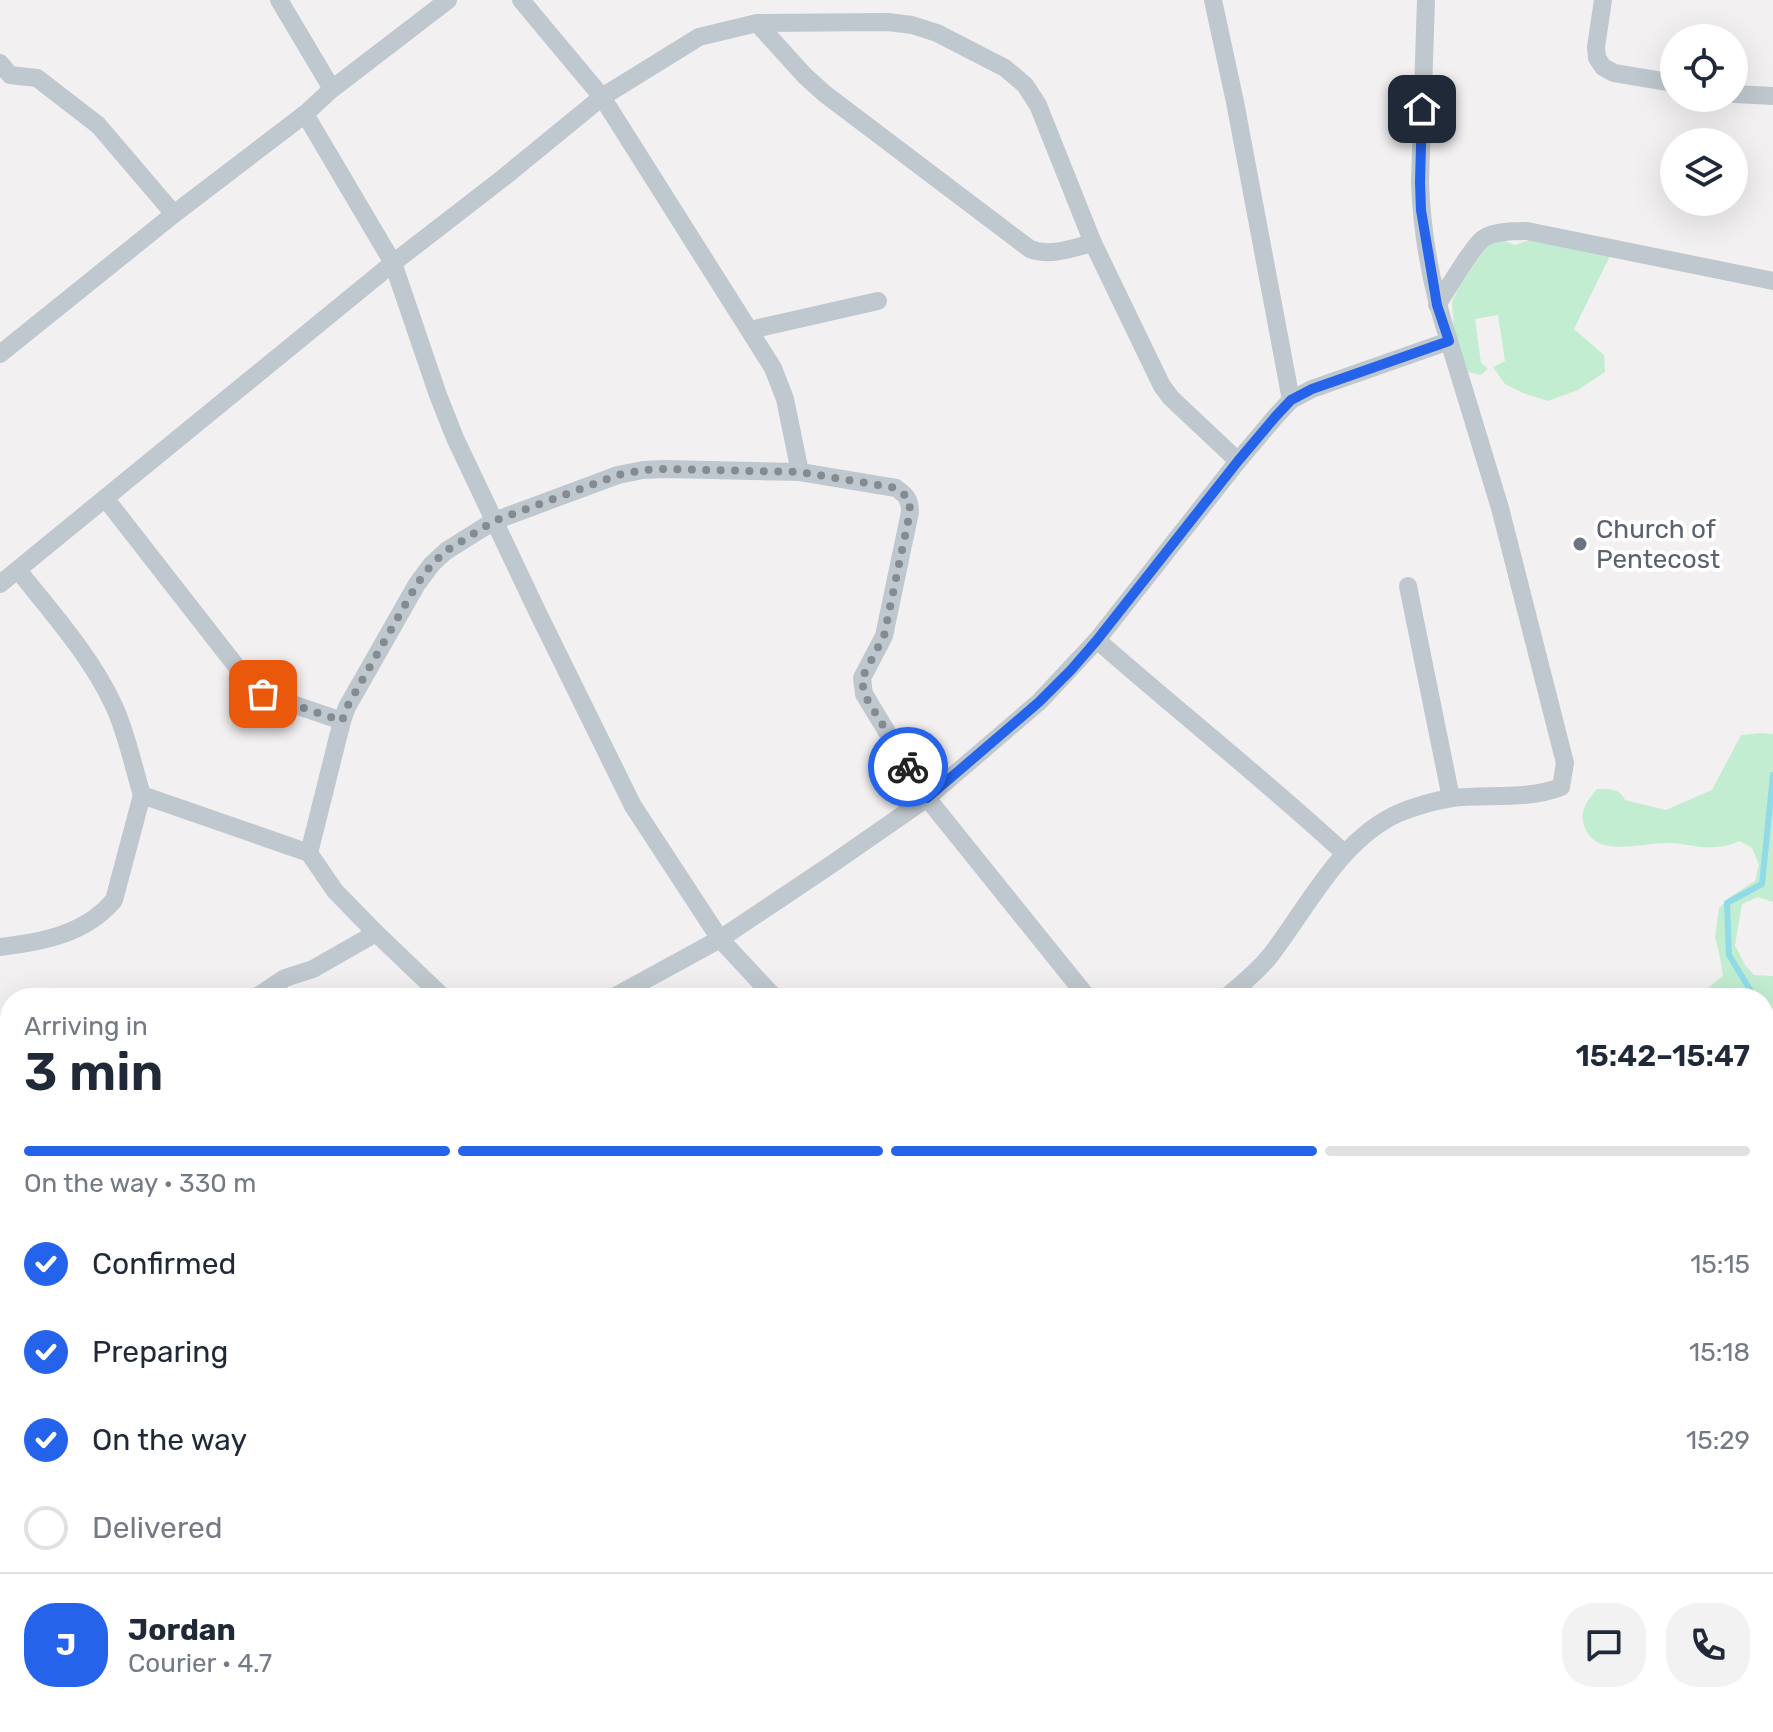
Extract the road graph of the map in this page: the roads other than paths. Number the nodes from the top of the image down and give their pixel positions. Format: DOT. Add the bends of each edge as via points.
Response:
graph roads {
  1 [pos="279,0"];
  2 [pos="448,0"];
  3 [pos="521,0"];
  4 [pos="1213,0"];
  5 [pos="1426,0"];
  6 [pos="1603,0"];
  7 [pos="757,23"];
  8 [pos="0,63"];
  9 [pos="1660,81"];
  10 [pos="332,89"];
  11 [pos="1748,95"];
  12 [pos="1773,96"];
  13 [pos="602,97"];
  14 [pos="305,114"];
  15 [pos="174,214"];
  16 [pos="1093,243"];
  17 [pos="393,263"];
  18 [pos="1773,281"];
  19 [pos="878,301"];
  20 [pos="1437,305"];
  21 [pos="750,330"];
  22 [pos="1449,341"];
  23 [pos="0,354"];
  24 [pos="1291,400"];
  25 [pos="1238,461"];
  26 [pos="800,472"];
  27 [pos="105,498"];
  28 [pos="494,521"];
  29 [pos="18,570"];
  30 [pos="0,584"];
  31 [pos="1408,586"];
  32 [pos="1097,640"];
  33 [pos="342,721"];
  34 [pos="142,795"];
  35 [pos="927,798"];
  36 [pos="1451,798"];
  37 [pos="309,853"];
  38 [pos="1344,853"];
  39 [pos="376,933"];
  40 [pos="720,939"];
  41 [pos="0,947"];
  42 [pos="270,988"];
  43 [pos="434,988"];
  44 [pos="630,988"];
  45 [pos="766,988"];
  46 [pos="1080,988"];
  47 [pos="1237,988"];
  1 -- 10 [label="street"];
  2 -- 10 [label="street"];
  3 -- 13 [label="street"];
  4 -- 24 [label="street"];
  5 -- 20 [label="street" via="1420,196"];
  6 -- 9 [label="street" via="1596,47 1603,67"];
  7 -- 13 [label="street" via="699,37"];
  7 -- 16 [label="street" via="825,94 1030,249 1052,253"];
  7 -- 16 [label="street" via="912,25 1005,68 1038,105"];
  8 -- 15 [label="street" via="10,75 37,78 98,125"];
  10 -- 14 [label="street"];
  11 -- 12 [label="street"];
  13 -- 17 [label="street"];
  13 -- 21 [label="street"];
  14 -- 15 [label="street"];
  14 -- 17 [label="street"];
  15 -- 23 [label="street"];
  16 -- 25 [label="street" via="1162,386"];
  17 -- 27 [label="street"];
  17 -- 28 [label="street" via="438,395"];
  18 -- 20 [label="street" via="1510,231 1484,238"];
  19 -- 21 [label="street"];
  20 -- 22 [label="street"];
  21 -- 26 [label="street" via="780,383"];
  22 -- 24 [label="street"];
  22 -- 36 [label="street" via="1500,508 1565,763 1561,787 1545,793"];
  24 -- 25 [label="street"];
  25 -- 32 [label="street"];
  26 -- 28 [label="street" via="643,470"];
  26 -- 35 [label="street" via="896,488 910,503 884,636 862,683"];
  27 -- 29 [label="street"];
  27 -- 33 [label="street" via="254,689"];
  28 -- 33 [label="street" via="432,564"];
  28 -- 40 [label="street" via="633,806"];
  29 -- 30 [label="street"];
  29 -- 34 [label="street" via="104,687 122,726"];
  31 -- 36 [label="street"];
  32 -- 35 [label="street" via="1039,702"];
  32 -- 38 [label="street"];
  33 -- 37 [label="street"];
  34 -- 37 [label="street"];
  34 -- 41 [label="street" via="114,900 103,913 62,935"];
  35 -- 40 [label="street"];
  35 -- 46 [label="street"];
  36 -- 38 [label="street" via="1396,815"];
  37 -- 39 [label="street" via="335,891"];
  38 -- 47 [label="street" via="1268,959"];
  39 -- 42 [label="street"];
  39 -- 43 [label="street"];
  40 -- 44 [label="street"];
  40 -- 45 [label="street"];
}
